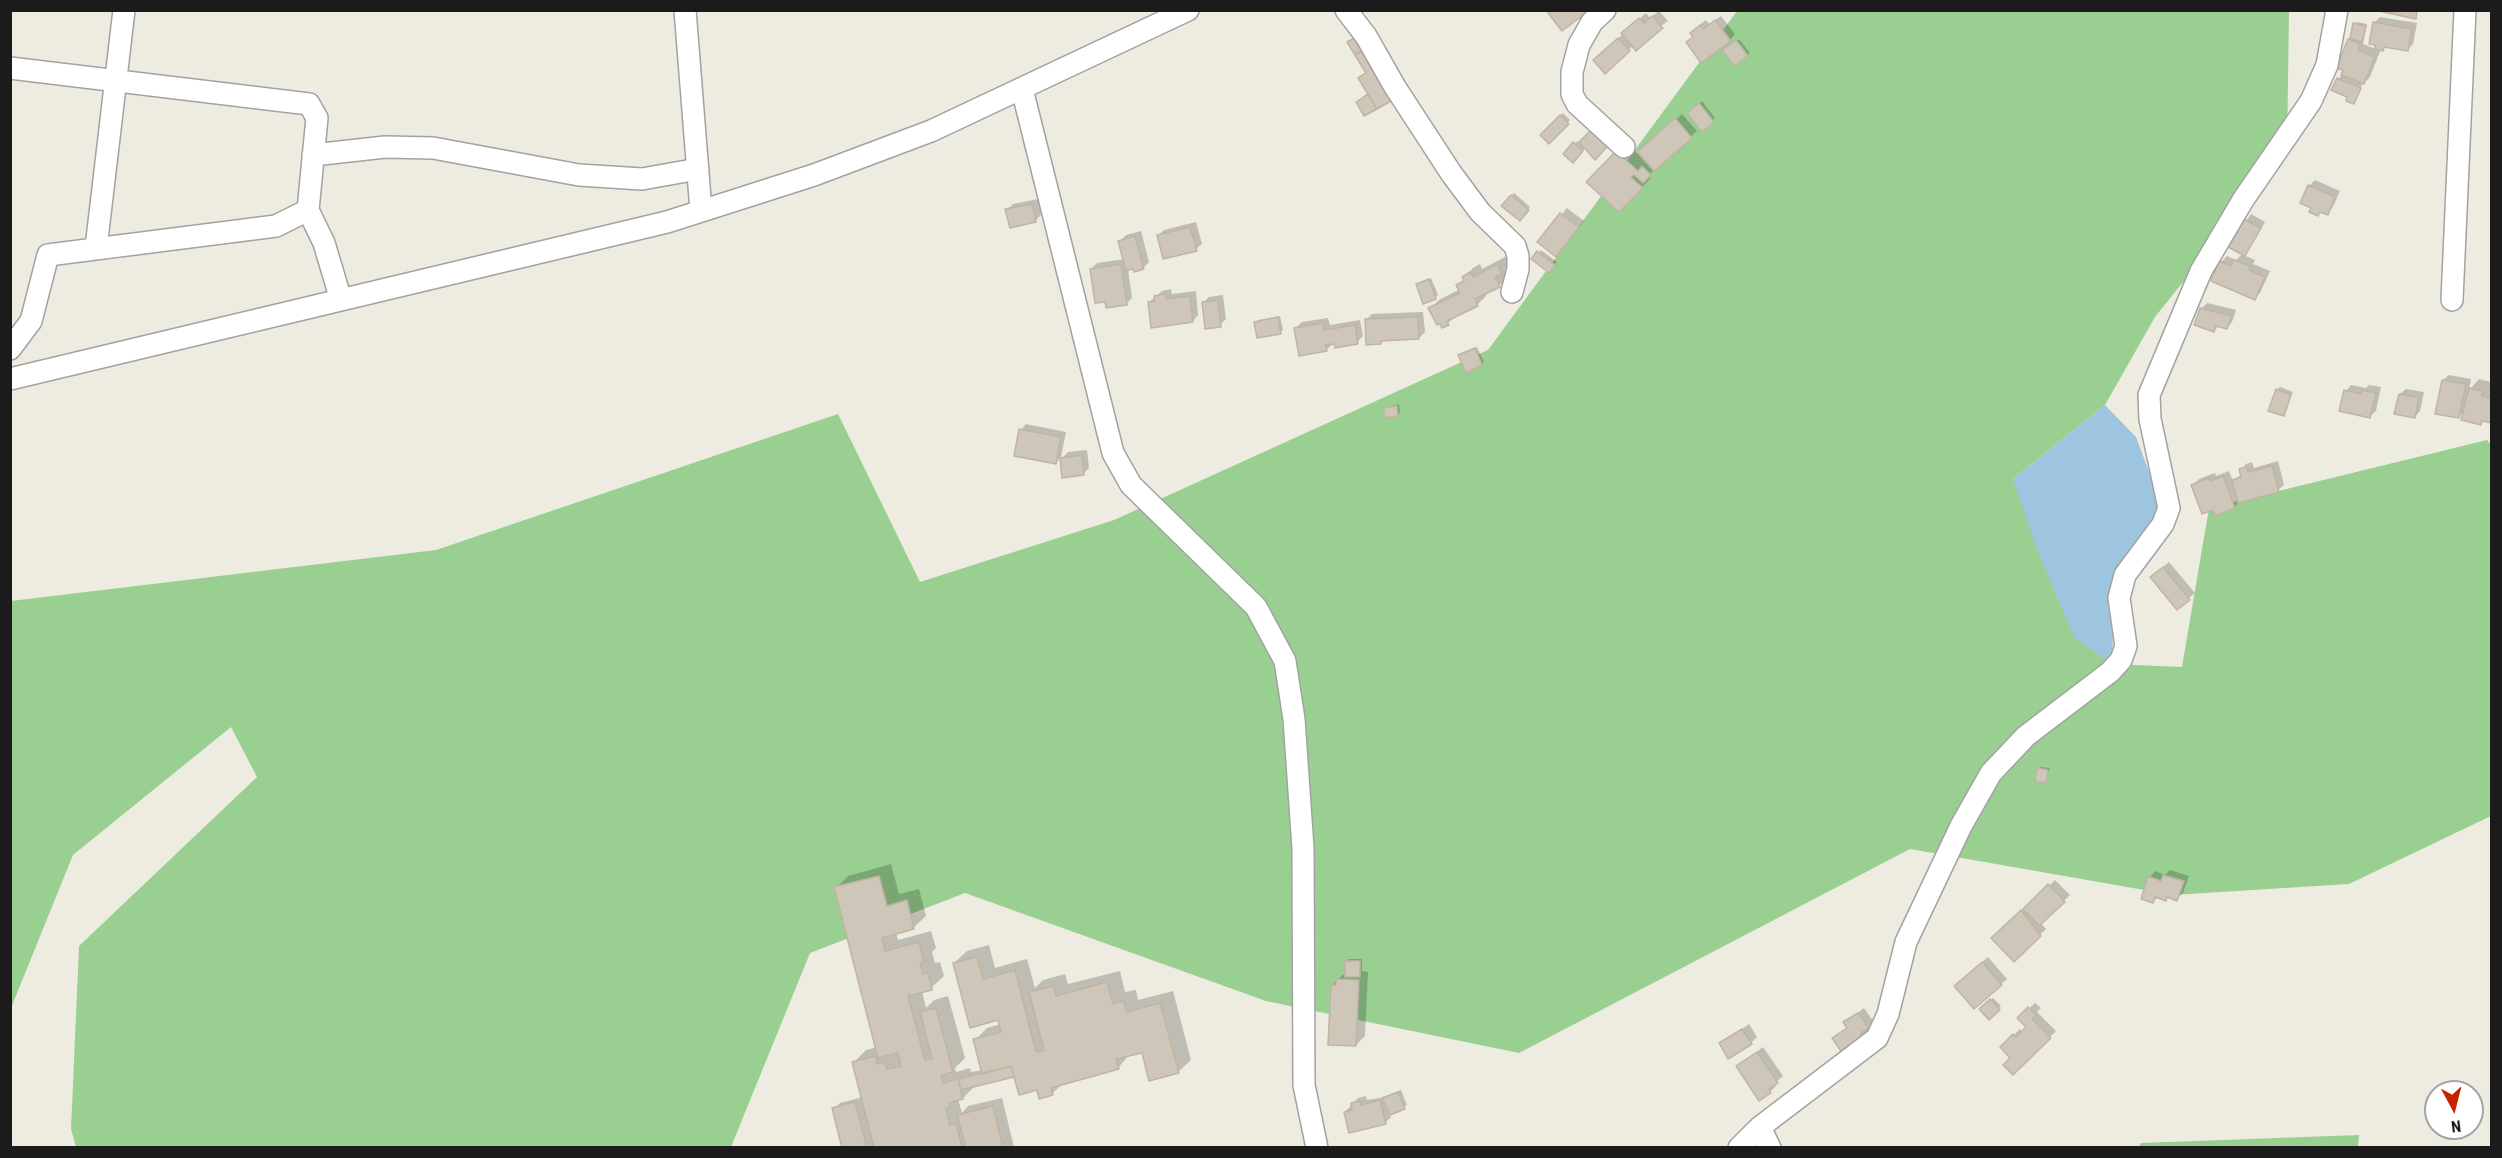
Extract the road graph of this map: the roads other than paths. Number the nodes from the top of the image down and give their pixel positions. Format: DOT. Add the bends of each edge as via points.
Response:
graph roads {
  1 [pos="124,10"];
  2 [pos="685,10"];
  3 [pos="1188,10"];
  4 [pos="1346,10"];
  5 [pos="1605,10"];
  6 [pos="2337,10"];
  7 [pos="2465,10"];
  8 [pos="10,68"];
  9 [pos="116,81"];
  10 [pos="1022,89"];
  11 [pos="1623,147"];
  12 [pos="314,155"];
  13 [pos="698,169"];
  14 [pos="308,210"];
  15 [pos="701,211"];
  16 [pos="96,248"];
  17 [pos="1512,292"];
  18 [pos="341,300"];
  19 [pos="2452,300"];
  20 [pos="10,349"];
  21 [pos="10,379"];
  22 [pos="1760,1127"];
  23 [pos="1317,1148"];
  24 [pos="1739,1148"];
  25 [pos="1770,1148"];
  1 -- 9 [label="street"];
  2 -- 13 [label="street"];
  3 -- 10 [label="street"];
  4 -- 17 [label="street" via="1451,173 1480,212 1515,246 1518,269"];
  5 -- 11 [label="street" via="1592,22 1579,45 1572,72 1572,94 1577,104"];
  6 -- 22 [label="street" via="2327,65 2311,101 2243,200 2201,271 2150,395 2150,419 2169,508 2163,524 2125,574 2119,598 2126,646 2121,660 2026,736 1991,773 1906,942 1888,1014 1877,1038"];
  7 -- 19 [label="street"];
  8 -- 9 [label="street"];
  9 -- 12 [label="street" via="309,104 317,118"];
  9 -- 16 [label="street"];
  10 -- 15 [label="street" via="931,131 814,175"];
  10 -- 23 [label="street" via="1113,453 1131,485 1256,607 1285,661 1294,719 1303,848 1304,1085"];
  12 -- 13 [label="street" via="385,147 433,148 579,175 642,179"];
  12 -- 14 [label="street"];
  13 -- 15 [label="street"];
  14 -- 16 [label="street" via="276,226"];
  14 -- 18 [label="street" via="324,243"];
  15 -- 18 [label="street"];
  16 -- 20 [label="street" via="48,255 31,321"];
  18 -- 21 [label="street"];
  22 -- 24 [label="street"];
  22 -- 25 [label="street"];
}
